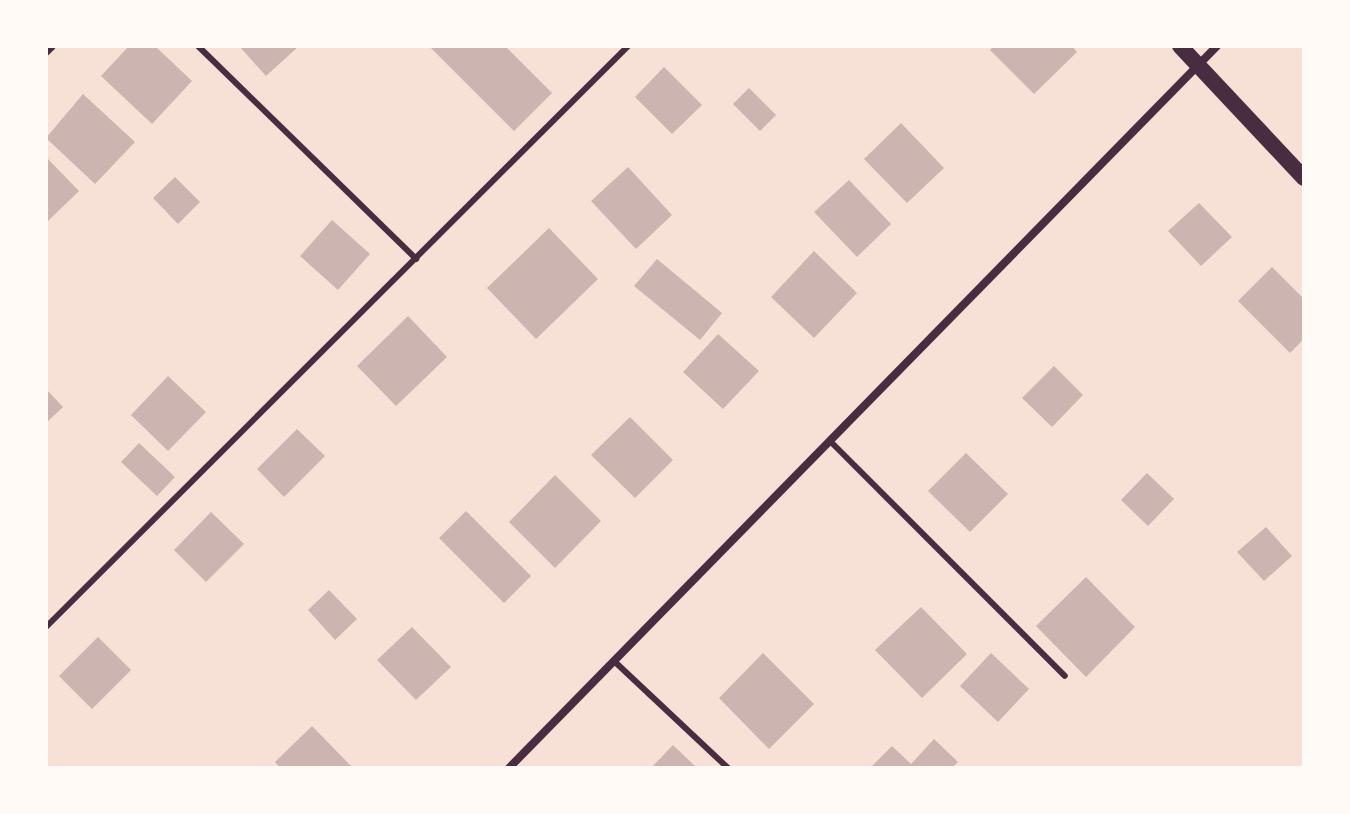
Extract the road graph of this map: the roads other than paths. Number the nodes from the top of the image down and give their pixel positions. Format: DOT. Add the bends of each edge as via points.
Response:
graph roads {
  1 [pos="52,46"];
  2 [pos="198,46"];
  3 [pos="628,46"];
  4 [pos="1180,46"];
  5 [pos="1217,46"];
  6 [pos="46,52"];
  7 [pos="1199,65"];
  8 [pos="1304,178"];
  9 [pos="416,259"];
  10 [pos="830,441"];
  11 [pos="46,627"];
  12 [pos="614,661"];
  13 [pos="1065,676"];
  14 [pos="509,768"];
  15 [pos="728,768"];
  1 -- 6 [label="street"];
  2 -- 9 [label="lane"];
  3 -- 9 [label="lane"];
  4 -- 7 [label="main road"];
  5 -- 7 [label="street"];
  7 -- 8 [label="main road"];
  7 -- 10 [label="street"];
  9 -- 11 [label="lane"];
  10 -- 12 [label="street"];
  10 -- 13 [label="lane"];
  12 -- 14 [label="street"];
  12 -- 15 [label="lane"];
}
